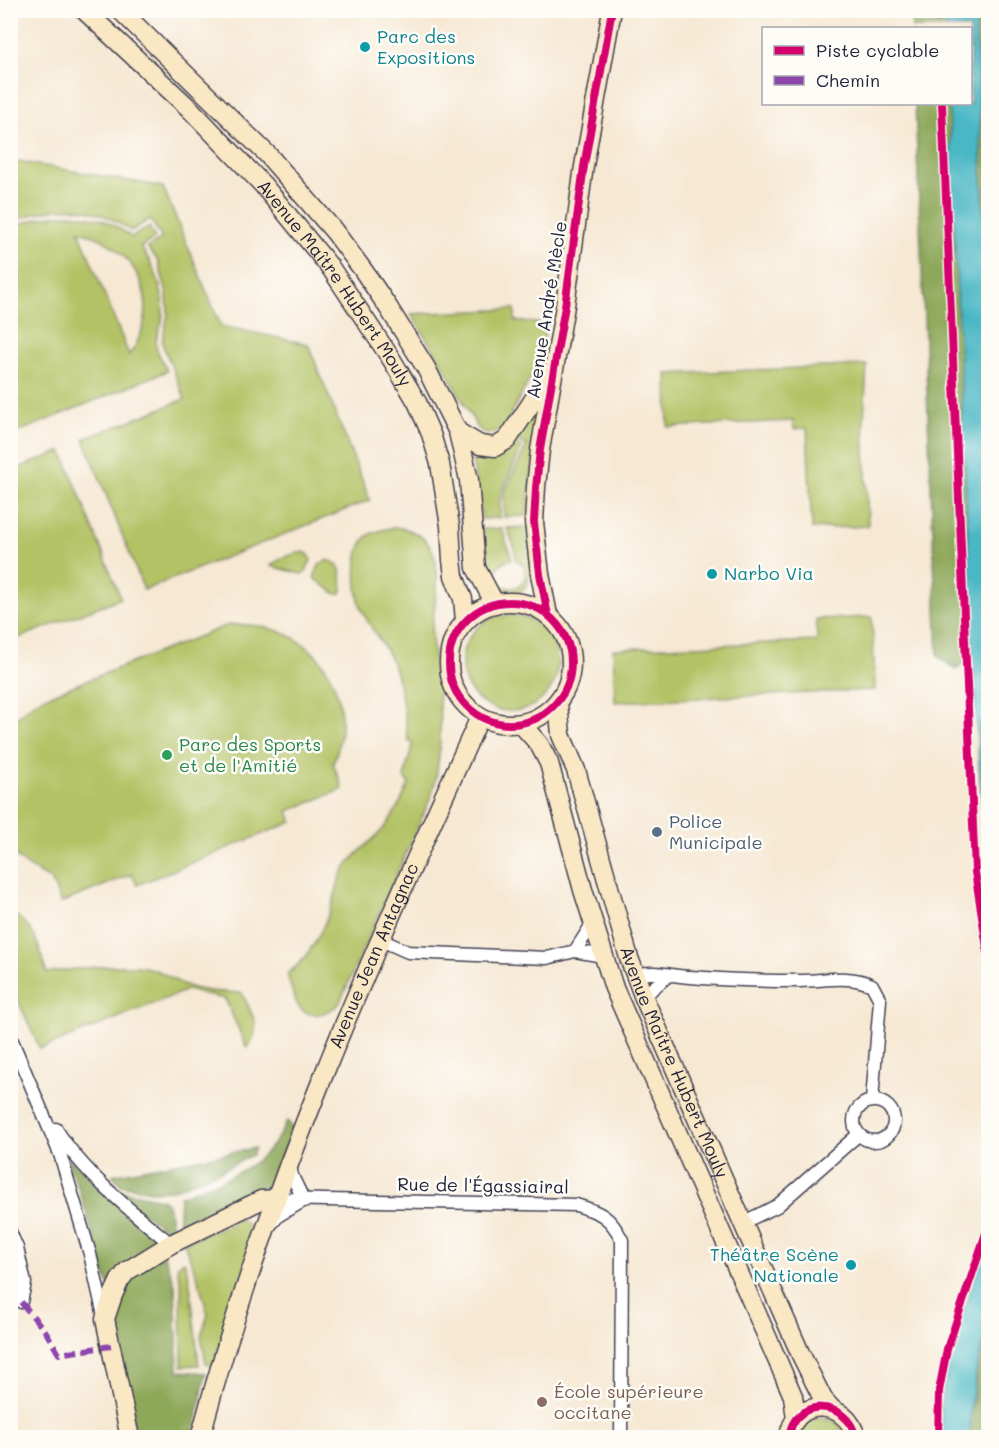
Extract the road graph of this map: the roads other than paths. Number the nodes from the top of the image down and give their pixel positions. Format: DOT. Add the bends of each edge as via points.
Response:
graph roads {
  1 [pos="84,10"];
  2 [pos="120,10"];
  3 [pos="612,10"];
  4 [pos="554,368"];
  5 [pos="458,432"];
  6 [pos="540,574"];
  7 [pos="495,604"];
  8 [pos="525,604"];
  9 [pos="548,615"];
  10 [pos="465,621"];
  11 [pos="558,702"];
  12 [pos="480,717"];
  13 [pos="521,724"];
  14 [pos="592,923"];
  15 [pos="381,940"];
  16 [pos="574,951"];
  17 [pos="603,956"];
  18 [pos="636,975"];
  19 [pos="669,975"];
  20 [pos="644,998"];
  21 [pos="10,1036"];
  22 [pos="34,1095"];
  23 [pos="872,1101"];
  24 [pos="859,1134"];
  25 [pos="289,1163"];
  26 [pos="276,1199"];
  27 [pos="304,1201"];
  28 [pos="232,1214"];
  29 [pos="742,1222"];
  30 [pos="10,1232"];
  31 [pos="263,1237"];
  32 [pos="171,1244"];
  33 [pos="21,1302"];
  34 [pos="105,1319"];
  35 [pos="831,1408"];
  36 [pos="790,1432"];
  37 [pos="856,1434"];
  38 [pos="130,1437"];
  39 [pos="200,1437"];
  40 [pos="621,1437"];
  1 -- 10 [label="main road, Avenue Maître Hubert Mouly" via="263,184 330,267 392,360 417,402 440,464 454,576 464,599"];
  2 -- 5 [label="main road, Avenue Maître Hubert Mouly" via="268,154 334,231 426,368"];
  3 -- 4 [label="main road, Avenue André Mècle"];
  4 -- 5 [label="main road" via="507,440 495,447 480,445"];
  4 -- 6 [label="main road, Avenue André Mècle" via="536,487 534,522"];
  5 -- 7 [label="main road, Avenue Maître Hubert Mouly" via="469,480 476,568"];
  6 -- 8 [label="main road"];
  6 -- 9 [label="main road, Avenue André Mècle"];
  7 -- 8 [label="main road"];
  7 -- 10 [label="main road"];
  8 -- 9 [label="main road"];
  9 -- 11 [label="main road" via="562,631 571,654 570,676"];
  10 -- 12 [label="main road" via="455,636 450,673 455,690"];
  11 -- 13 [label="main road" via="535,720"];
  11 -- 18 [label="main road, Avenue Maître Hubert Mouly" via="561,735 576,770"];
  12 -- 13 [label="main road" via="500,724"];
  12 -- 15 [label="main road, Avenue Jean Antagnac"];
  13 -- 14 [label="main road, Avenue Maître Hubert Mouly" via="549,763"];
  14 -- 16 [label="street"];
  14 -- 17 [label="main road, Avenue Maître Hubert Mouly"];
  15 -- 16 [label="street" via="408,952 547,958"];
  15 -- 25 [label="main road, Avenue Jean Antagnac"];
  16 -- 17 [label="street"];
  17 -- 36 [label="main road, Avenue Maître Hubert Mouly" via="635,1039 793,1396"];
  18 -- 19 [label="street"];
  18 -- 20 [label="main road, Avenue Maître Hubert Mouly"];
  19 -- 20 [label="street"];
  19 -- 23 [label="street" via="803,981 836,978 872,985 880,1000"];
  20 -- 29 [label="main road, Avenue Maître Hubert Mouly"];
  21 -- 22 [label="street"];
  22 -- 32 [label="street" via="69,1150"];
  22 -- 34 [label="street" via="60,1154"];
  23 -- 24 [label="street" via="857,1111 854,1123"];
  23 -- 24 [label="street" via="890,1108 894,1118 892,1130 877,1141"];
  24 -- 29 [label="street" via="777,1206"];
  25 -- 26 [label="main road, Avenue Jean Antagnac"];
  25 -- 27 [label="street"];
  26 -- 27 [label="street, Rue de l'Égassiairal"];
  26 -- 28 [label="main road" via="266,1199"];
  26 -- 31 [label="main road, Avenue Jean Antagnac"];
  27 -- 31 [label="street" via="279,1215"];
  27 -- 40 [label="street, Rue de l'Égassiairal" via="576,1205 600,1212 622,1240"];
  28 -- 31 [label="main road" via="246,1216"];
  28 -- 32 [label="main road"];
  29 -- 35 [label="main road, Avenue Maître Hubert Mouly" via="801,1355"];
  30 -- 33 [label="street" via="25,1283"];
  31 -- 39 [label="main road, Avenue Jean Antagnac" via="217,1373"];
  32 -- 34 [label="main road" via="127,1271"];
  34 -- 38 [label="main road"];
  35 -- 36 [label="main road" via="812,1408"];
  35 -- 37 [label="main road, Avenue Maître Hubert Mouly" via="840,1412"];
}
